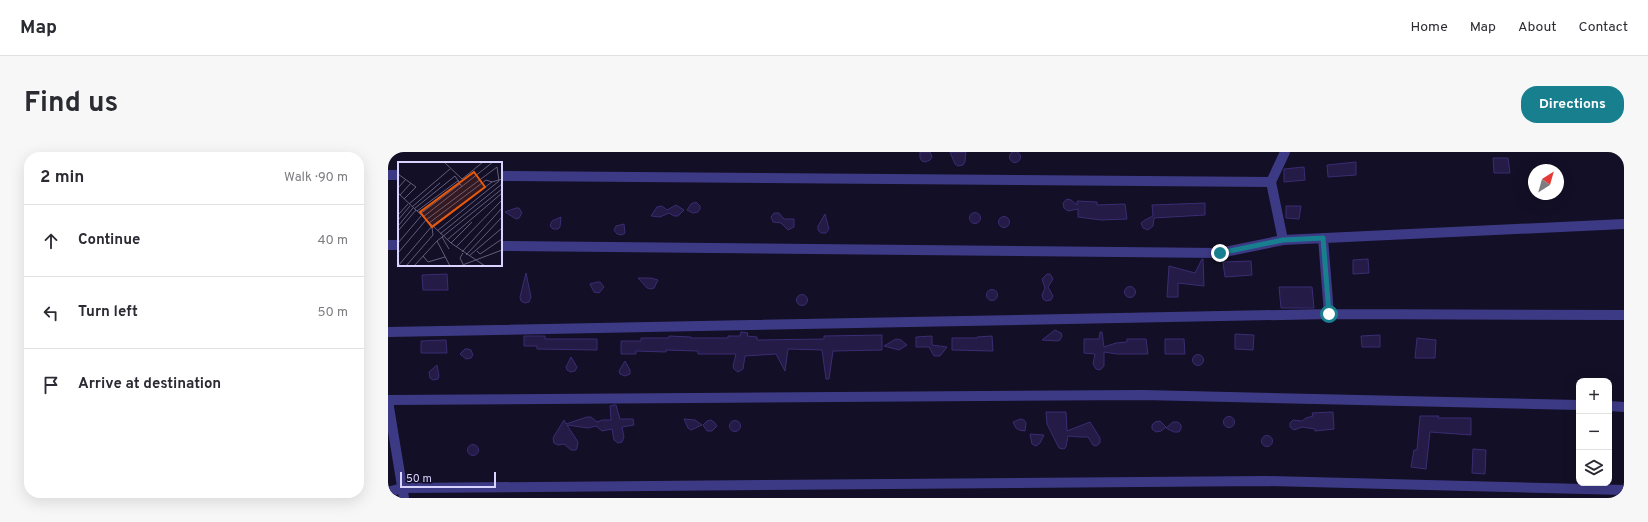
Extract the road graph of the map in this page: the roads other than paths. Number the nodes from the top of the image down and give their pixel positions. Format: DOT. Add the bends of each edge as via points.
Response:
graph roads {
  1 [pos="1285,152"];
  2 [pos="502,176"];
  3 [pos="1271,182"];
  4 [pos="1624,224"];
  5 [pos="1323,238"];
  6 [pos="1283,240"];
  7 [pos="388,245"];
  8 [pos="398,246"];
  9 [pos="502,246"];
  10 [pos="1329,314"];
  11 [pos="1624,315"];
  12 [pos="388,332"];
  13 [pos="388,400"];
  14 [pos="1576,405"];
  15 [pos="1612,406"];
  16 [pos="1624,407"];
  17 [pos="1624,490"];
  18 [pos="388,492"];
  19 [pos="403,493"];
  20 [pos="397,498"];
  1 -- 3 [label="street"];
  2 -- 3 [label="street"];
  3 -- 6 [label="street"];
  4 -- 5 [label="street"];
  5 -- 6 [label="street"];
  5 -- 10 [label="street"];
  6 -- 9 [label="street" via="1220,253"];
  7 -- 8 [label="street"];
  10 -- 11 [label="street"];
  10 -- 12 [label="street"];
  13 -- 14 [label="street" via="1143,394"];
  13 -- 19 [label="street"];
  15 -- 16 [label="street"];
  17 -- 19 [label="street" via="1266,481"];
  18 -- 19 [label="street"];
  19 -- 20 [label="street"];
}
